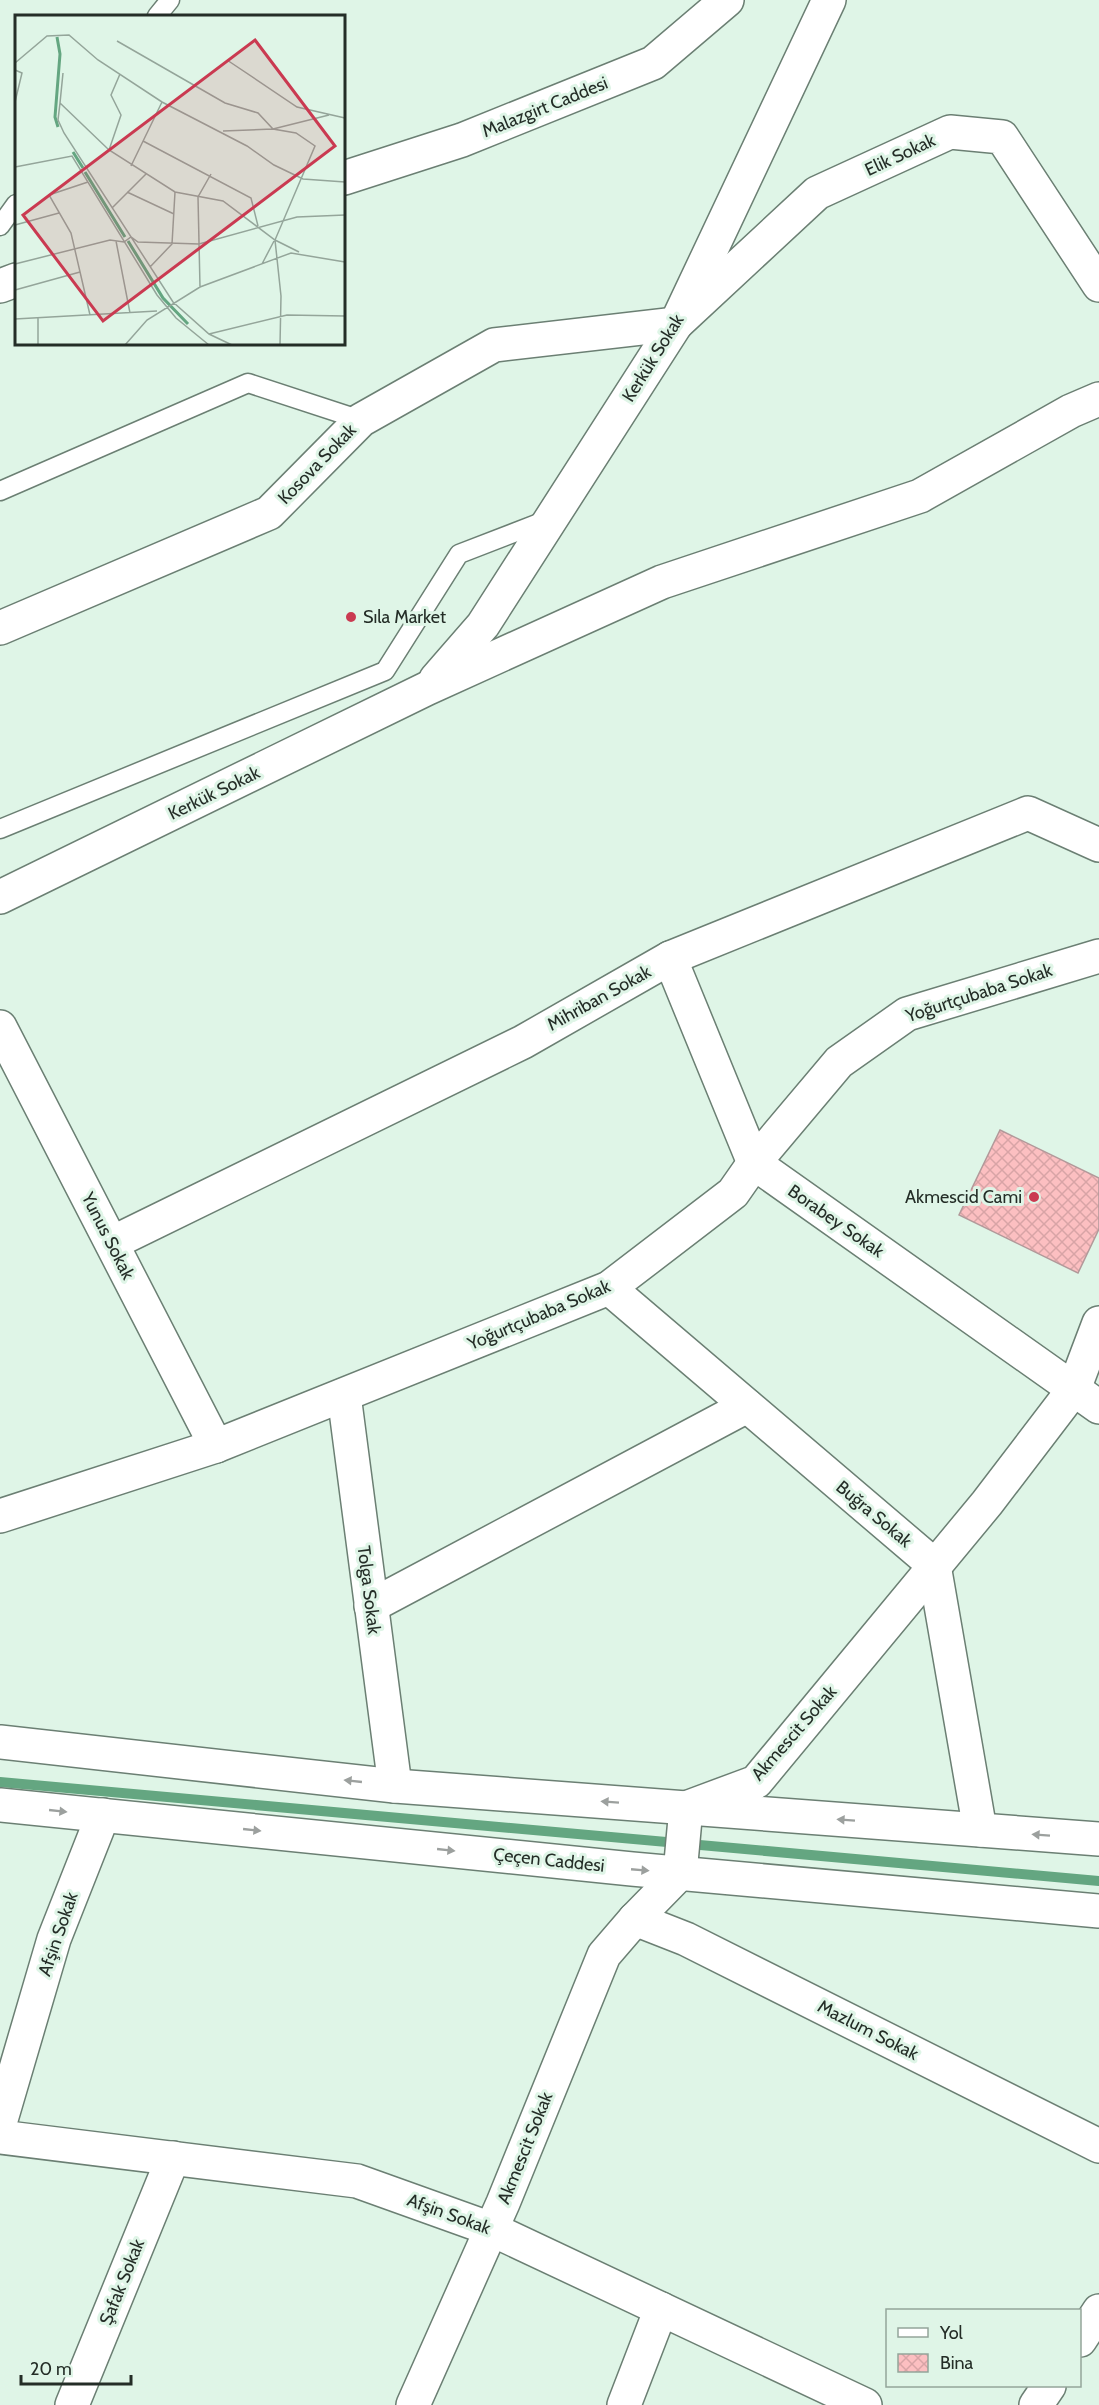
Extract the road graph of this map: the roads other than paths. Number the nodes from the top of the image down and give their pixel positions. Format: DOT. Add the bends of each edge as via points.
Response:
graph roads {
  1 [pos="170,0"];
  2 [pos="727,0"];
  3 [pos="829,0"];
  4 [pos="158,15"];
  5 [pos="345,178"];
  6 [pos="15,205"];
  7 [pos="0,226"];
  8 [pos="15,280"];
  9 [pos="1099,285"];
  10 [pos="0,286"];
  11 [pos="676,324"];
  12 [pos="1099,399"];
  13 [pos="361,420"];
  14 [pos="0,491"];
  15 [pos="552,518"];
  16 [pos="0,628"];
  17 [pos="428,688"];
  18 [pos="0,829"];
  19 [pos="1099,845"];
  20 [pos="0,897"];
  21 [pos="1099,956"];
  22 [pos="670,958"];
  23 [pos="0,1027"];
  24 [pos="754,1163"];
  25 [pos="112,1243"];
  26 [pos="609,1288"];
  27 [pos="1099,1323"];
  28 [pos="344,1395"];
  29 [pos="1086,1398"];
  30 [pos="747,1406"];
  31 [pos="216,1446"];
  32 [pos="0,1516"];
  33 [pos="934,1565"];
  34 [pos="371,1606"];
  35 [pos="0,1742"];
  36 [pos="395,1786"];
  37 [pos="0,1805"];
  38 [pos="686,1808"];
  39 [pos="103,1815"];
  40 [pos="980,1830"];
  41 [pos="1099,1839"];
  42 [pos="680,1873"];
  43 [pos="1099,1911"];
  44 [pos="635,1919"];
  45 [pos="0,2123"];
  46 [pos="0,2137"];
  47 [pos="1099,2146"];
  48 [pos="172,2158"];
  49 [pos="491,2229"];
  50 [pos="661,2309"];
  51 [pos="1099,2311"];
  52 [pos="1081,2338"];
  53 [pos="1048,2387"];
  54 [pos="72,2405"];
  55 [pos="413,2405"];
  56 [pos="624,2405"];
  57 [pos="865,2405"];
  58 [pos="1036,2405"];
  1 -- 4 [label="lane"];
  2 -- 5 [label="street, Malazgirt Caddesi" via="654,63 462,140"];
  3 -- 11 [label="street, Kerkük Sokak"];
  6 -- 7 [label="lane"];
  8 -- 10 [label="street"];
  9 -- 11 [label="street, Elik Sokak" via="1002,137 950,132 817,193"];
  11 -- 13 [label="street, Kosova Sokak" via="494,345"];
  11 -- 15 [label="street, Kerkük Sokak"];
  12 -- 17 [label="street, Kerkük Sokak" via="920,496 662,582"];
  13 -- 14 [label="lane" via="248,383"];
  13 -- 16 [label="street, Kosova Sokak" via="269,513"];
  15 -- 17 [label="street, Kerkük Sokak" via="483,625"];
  15 -- 18 [label="lane" via="459,554 385,671"];
  17 -- 20 [label="street, Kerkük Sokak"];
  19 -- 22 [label="street, Mihriban Sokak" via="1028,813"];
  21 -- 24 [label="street, Yoğurtçubaba Sokak" via="907,1014 839,1062"];
  22 -- 24 [label="street"];
  22 -- 25 [label="street, Mihriban Sokak" via="523,1042"];
  23 -- 25 [label="street, Yunus Sokak"];
  24 -- 26 [label="street, Yoğurtçubaba Sokak" via="733,1193"];
  24 -- 29 [label="street, Borabey Sokak"];
  25 -- 31 [label="street, Yunus Sokak"];
  26 -- 28 [label="street, Yoğurtçubaba Sokak"];
  26 -- 30 [label="street, Buğra Sokak"];
  27 -- 29 [label="street, Akmescit Sokak"];
  28 -- 31 [label="street, Yoğurtçubaba Sokak"];
  28 -- 34 [label="street, Tolga Sokak"];
  29 -- 33 [label="street, Akmescit Sokak"];
  30 -- 33 [label="street, Buğra Sokak"];
  30 -- 34 [label="street"];
  31 -- 32 [label="street, Yoğurtçubaba Sokak"];
  33 -- 38 [label="street, Akmescit Sokak" via="756,1782"];
  33 -- 40 [label="street"];
  34 -- 36 [label="street, Tolga Sokak"];
  36 -- 35 [label="street, one-way"];
  38 -- 36 [label="street, one-way"];
  37 -- 39 [label="street, Çeçen Caddesi, one-way"];
  40 -- 38 [label="street, one-way"];
  38 -- 42 [label="street"];
  39 -- 42 [label="street, Çeçen Caddesi, one-way"];
  39 -- 45 [label="street, Afşin Sokak" via="54,1939"];
  41 -- 40 [label="street, one-way"];
  42 -- 43 [label="street, Çeçen Caddesi"];
  42 -- 44 [label="street, Akmescit Sokak"];
  44 -- 47 [label="street, Mazlum Sokak" via="686,1939"];
  44 -- 49 [label="street, Akmescit Sokak" via="604,1955"];
  46 -- 48 [label="street, Afşin Sokak"];
  48 -- 49 [label="street, Afşin Sokak" via="357,2181"];
  48 -- 54 [label="street, Şafak Sokak"];
  49 -- 50 [label="street, Afşin Sokak"];
  49 -- 55 [label="street, Akmescit Sokak"];
  50 -- 56 [label="street"];
  50 -- 57 [label="street, Afşin Sokak"];
  51 -- 52 [label="street"];
  53 -- 58 [label="street"];
}
